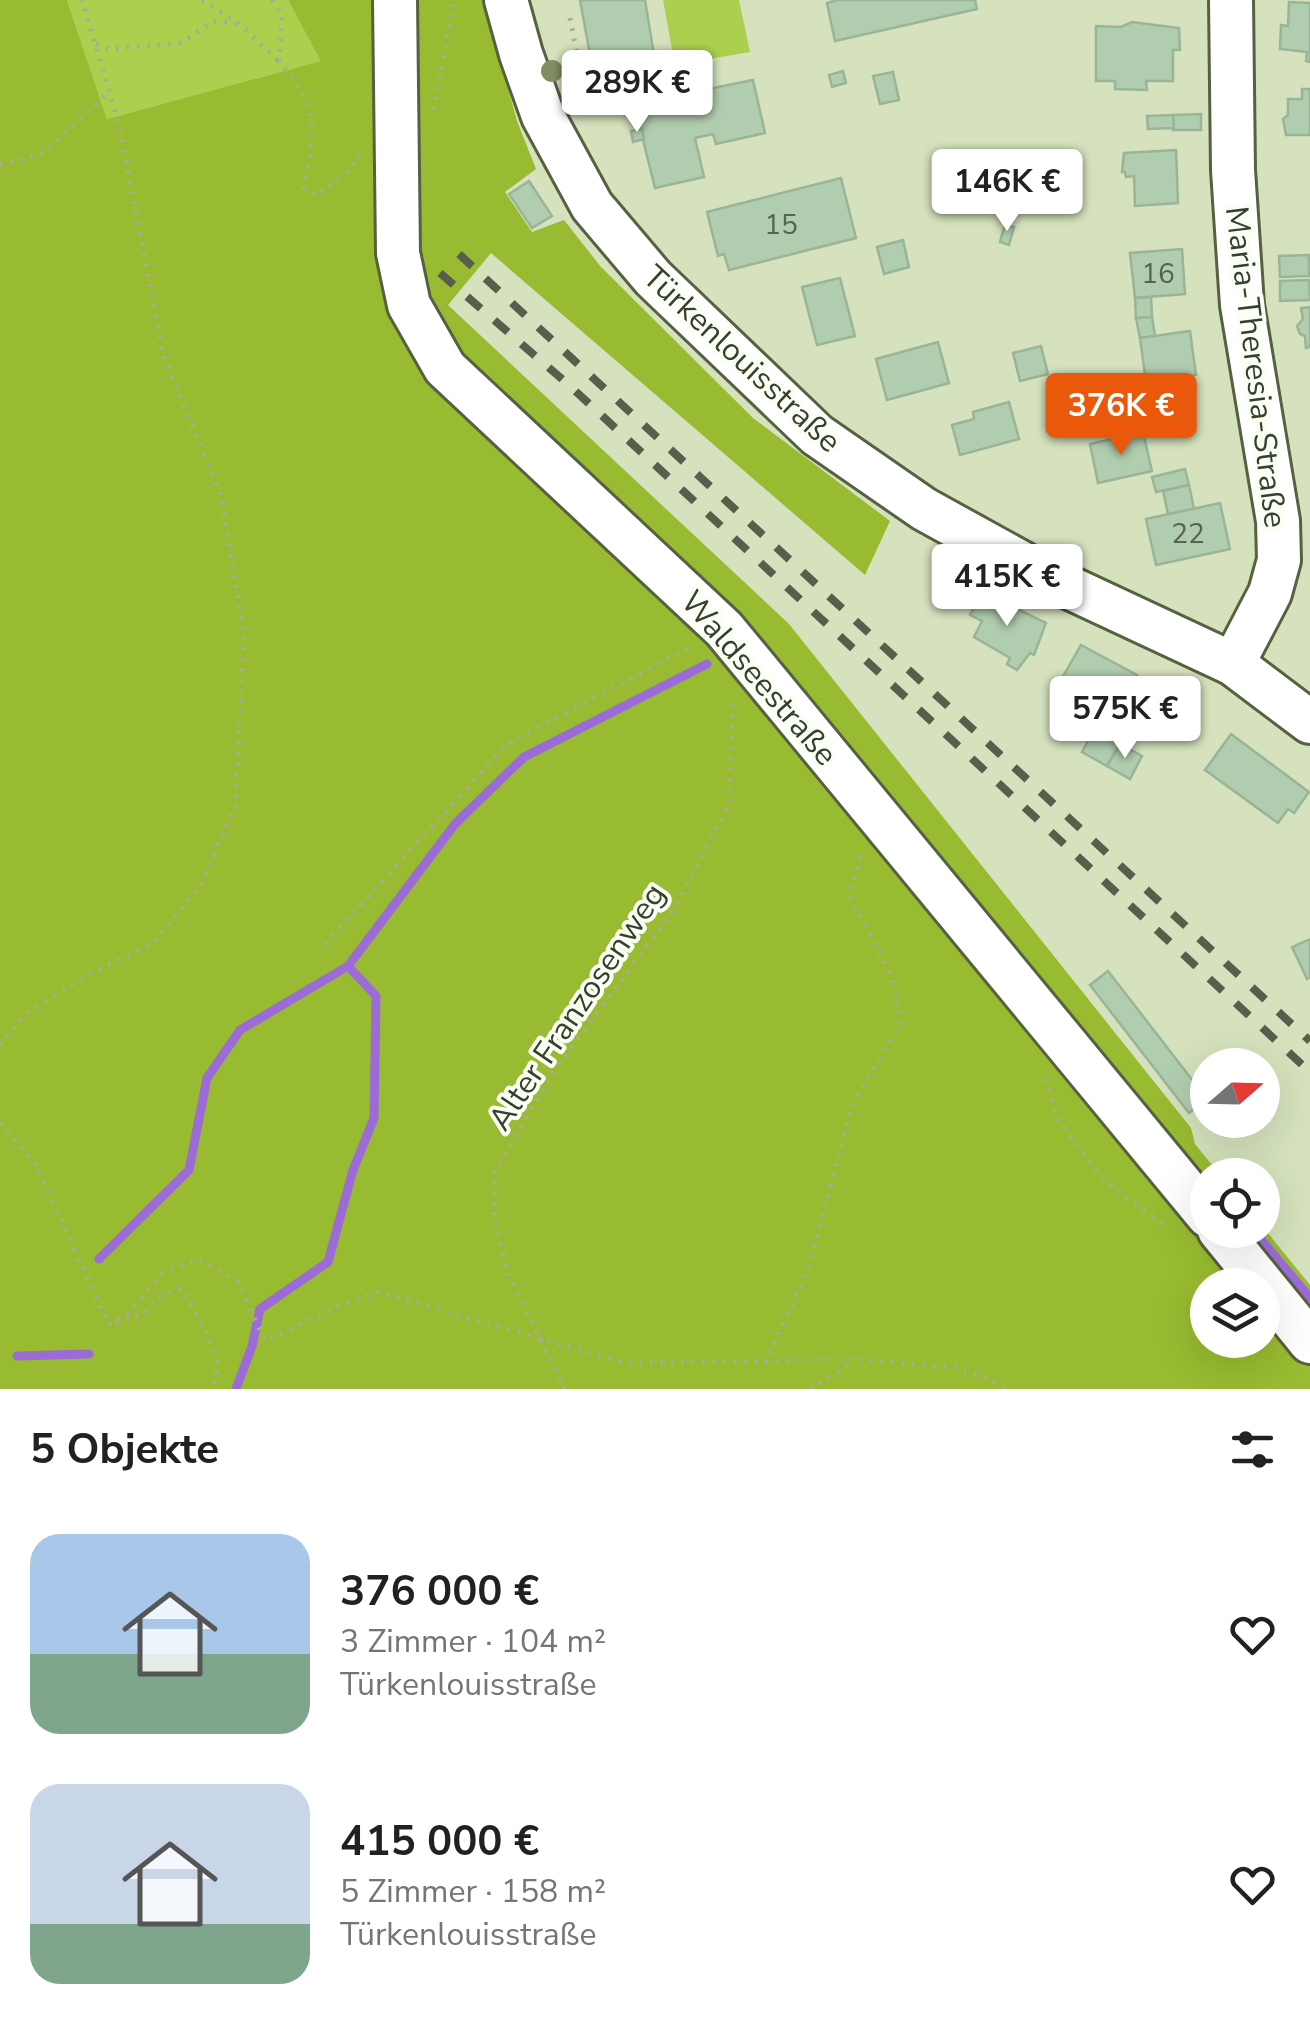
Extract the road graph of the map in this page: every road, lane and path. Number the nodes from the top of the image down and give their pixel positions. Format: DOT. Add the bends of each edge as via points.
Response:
graph roads {
  1 [pos="82,0"];
  2 [pos="202,0"];
  3 [pos="272,0"];
  4 [pos="395,0"];
  5 [pos="506,0"];
  6 [pos="1232,0"];
  7 [pos="570,18"];
  8 [pos="240,24"];
  9 [pos="96,44"];
  10 [pos="280,62"];
  11 [pos="641,69"];
  12 [pos="110,91"];
  13 [pos="396,107"];
  14 [pos="0,165"];
  15 [pos="729,636"];
  16 [pos="1234,664"];
  17 [pos="1310,722"];
  18 [pos="875,814"];
  19 [pos="325,944"];
  20 [pos="0,1046"];
  21 [pos="0,1123"];
  22 [pos="1190,1194"];
  23 [pos="1234,1248"];
  24 [pos="109,1326"];
  25 [pos="536,1334"];
  26 [pos="1310,1342"];
  27 [pos="855,1360"];
  28 [pos="765,1363"];
  29 [pos="213,1389"];
  30 [pos="566,1389"];
  31 [pos="810,1389"];
  32 [pos="1006,1389"];
  1 -- 9 [label="path"];
  2 -- 8 [label="path"];
  3 -- 10 [label="path" via="282,14"];
  4 -- 13 [label="street, Waldseestraße"];
  5 -- 16 [label="street, Türkenlouisstraße" via="543,116 592,206 652,278 816,435 924,509"];
  6 -- 16 [label="street, Maria-Theresia-Straße" via="1242,305 1279,560"];
  7 -- 11 [label="path" via="582,80"];
  8 -- 9 [label="path" via="213,21 181,42 108,49"];
  8 -- 10 [label="path"];
  9 -- 12 [label="path"];
  10 -- 13 [label="path" via="312,110 304,188 318,195 346,174"];
  12 -- 14 [label="path" via="43,153"];
  12 -- 20 [label="path" via="164,358 221,495 244,636 235,806 201,884 153,944 92,972 23,1016"];
  13 -- 15 [label="street, Waldseestraße" via="398,253 416,322 445,368"];
  15 -- 18 [label="street, Waldseestraße"];
  15 -- 19 [label="path" via="507,744"];
  15 -- 25 [label="path, Alter Franzosenweg" via="729,805 674,909 553,1073 495,1172 494,1220"];
  16 -- 17 [label="street, Türkenlouisstraße"];
  18 -- 22 [label="street, Waldseestraße"];
  18 -- 28 [label="path" via="848,894 892,976 901,1023 852,1106 808,1270"];
  21 -- 24 [label="path" via="34,1161 55,1200"];
  23 -- 26 [label="street"];
  24 -- 25 [label="path" via="162,1273 198,1260 237,1280 266,1341 378,1292"];
  24 -- 29 [label="path" via="144,1313 158,1296 180,1288 218,1363"];
  25 -- 28 [label="path" via="627,1362"];
  25 -- 30 [label="path, Alter Franzosenweg"];
  27 -- 28 [label="path"];
  27 -- 31 [label="path"];
  27 -- 32 [label="path" via="957,1368"];
}
